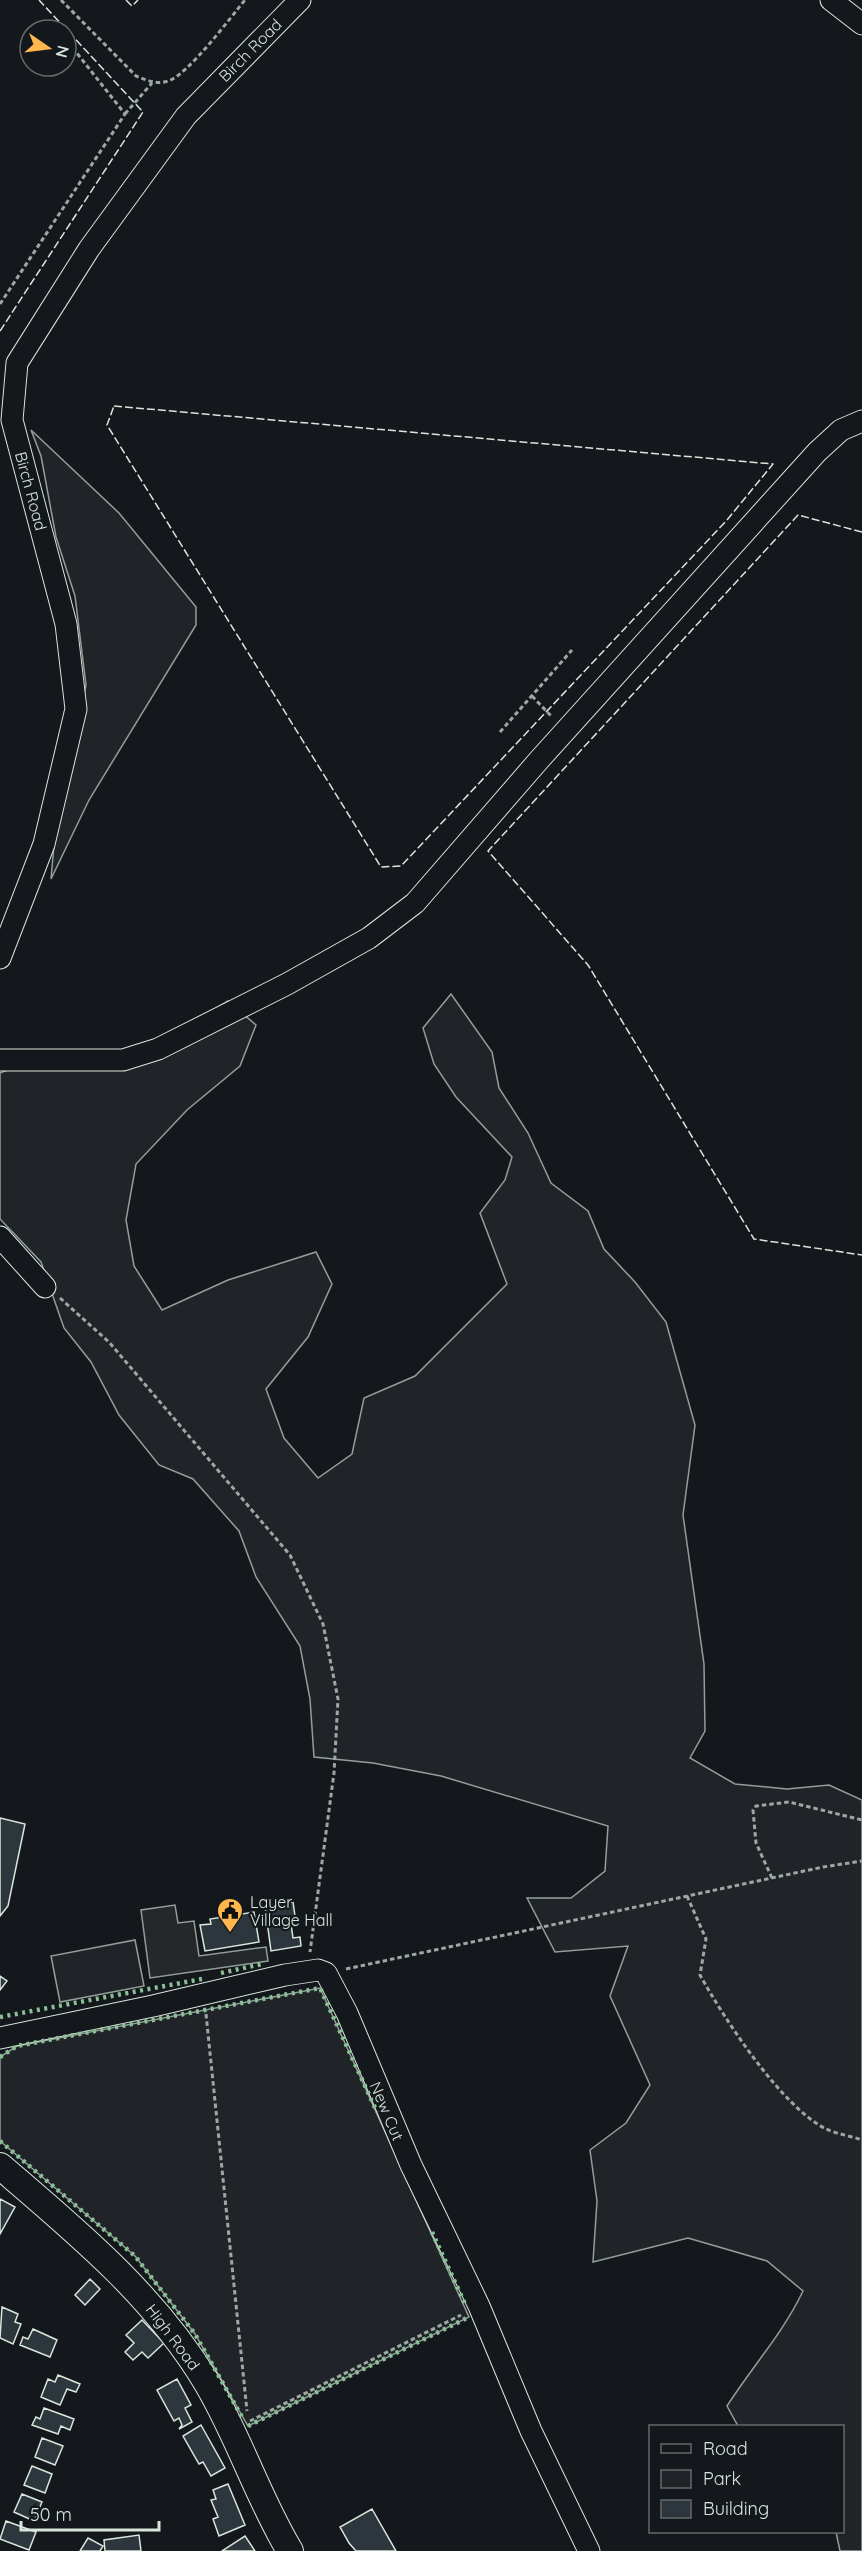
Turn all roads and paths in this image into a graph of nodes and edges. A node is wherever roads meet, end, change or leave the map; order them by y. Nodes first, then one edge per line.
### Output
1 (62, 0) edge
2 (245, 0) edge
3 (300, 0) edge
4 (831, 0) edge
5 (862, 24) edge
6 (78, 55) edge
7 (152, 83) junction
8 (125, 114) junction
9 (0, 304) edge
10 (862, 421) edge
11 (572, 651) dead end
12 (532, 696) junction
13 (500, 732) dead end
14 (565, 732) junction
15 (0, 958) edge
16 (0, 1060) edge
17 (0, 1237) edge
18 (45, 1287) joint
19 (862, 1820) edge
20 (862, 1861) edge
21 (772, 1878) junction
22 (687, 1896) junction
23 (317, 1972) junction
24 (204, 1992) junction
25 (0, 2038) edge
26 (862, 2140) edge
27 (0, 2166) edge
28 (479, 2306) junction
29 (290, 2551) edge
30 (589, 2551) edge

1 - 7 path
2 - 7 path
3 - 15 street, Birch Road
4 - 5 street
6 - 8 path
7 - 8 path
8 - 9 path
10 - 14 street
11 - 12 path
12 - 13 path
12 - 14 path
14 - 16 street
17 - 18 street
18 - 23 path
19 - 21 path
20 - 21 path
21 - 22 path
22 - 23 path
22 - 26 path
23 - 24 street
23 - 28 street, New Cut
24 - 25 street
24 - 28 path
27 - 29 main road, High Road
28 - 30 street, New Cut

